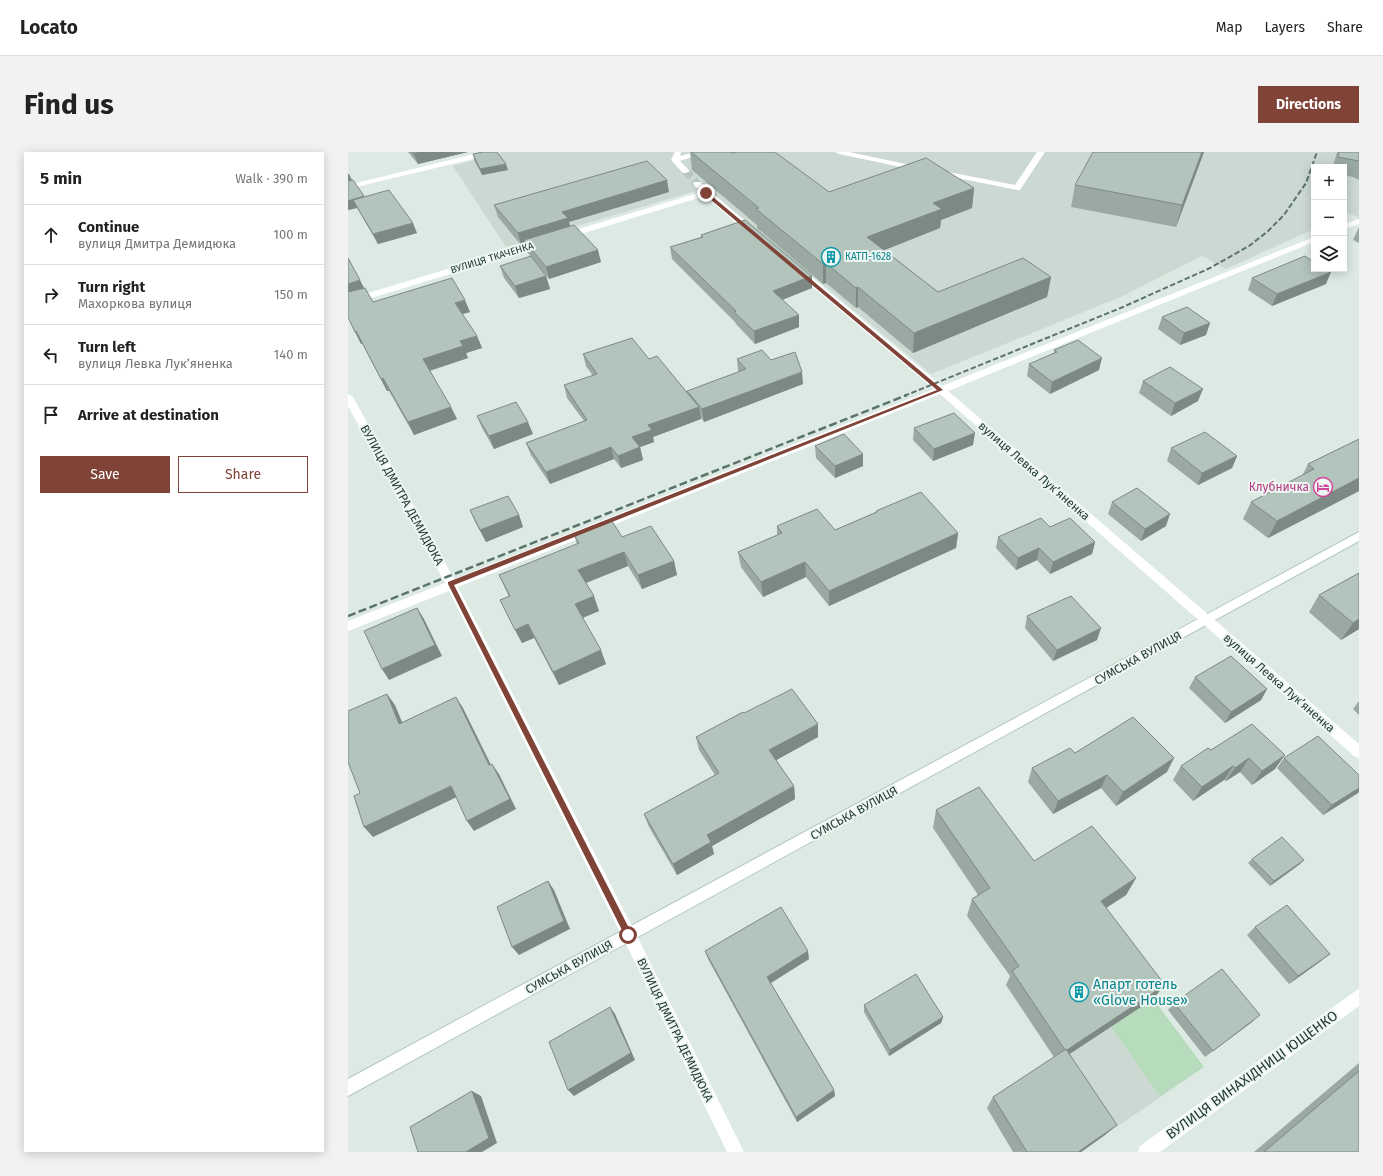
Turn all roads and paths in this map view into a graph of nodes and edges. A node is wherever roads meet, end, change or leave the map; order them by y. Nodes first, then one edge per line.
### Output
1 (491, 152) edge
2 (678, 152) edge
3 (704, 152) edge
4 (839, 152) edge
5 (1041, 152) edge
6 (675, 160) junction
7 (686, 171) tunnel mouth
8 (697, 184) tunnel mouth
9 (348, 188) edge
10 (706, 193) junction
11 (1359, 221) edge
12 (1347, 226) edge
13 (760, 238) edge
14 (1311, 240) edge
15 (796, 269) edge
16 (348, 302) edge
17 (941, 390) junction
18 (348, 397) edge
19 (1359, 536) edge
20 (451, 584) junction
21 (1208, 620) junction
22 (348, 626) edge
23 (1359, 752) edge
24 (628, 935) junction
25 (1359, 997) edge
26 (348, 1088) edge
27 (736, 1152) edge
28 (1146, 1152) edge

1 - 9 street
2 - 6 street
3 - 6 street
4 - 5 street
6 - 7 street
8 - 10 street
10 - 13 street
10 - 16 street, ВУЛИЦЯ ТКАЧЕНКА
11 - 12 street
14 - 17 street
15 - 17 street, вулиця Левка Лукʼяненка
17 - 20 street
17 - 21 street, вулиця Левка Лукʼяненка
18 - 20 street, ВУЛИЦЯ ДМИТРА ДЕМИДЮКА
19 - 21 street, СУМСЬКА ВУЛИЦЯ
20 - 22 street
20 - 24 street, ВУЛИЦЯ ДМИТРА ДЕМИДЮКА
21 - 23 street, вулиця Левка Лукʼяненка
21 - 24 street, СУМСЬКА ВУЛИЦЯ
24 - 26 street, СУМСЬКА ВУЛИЦЯ
24 - 27 street, ВУЛИЦЯ ДМИТРА ДЕМИДЮКА
25 - 28 street, ВУЛИЦЯ ВИНАХІДНИЦІ ЮЩЕНКО

